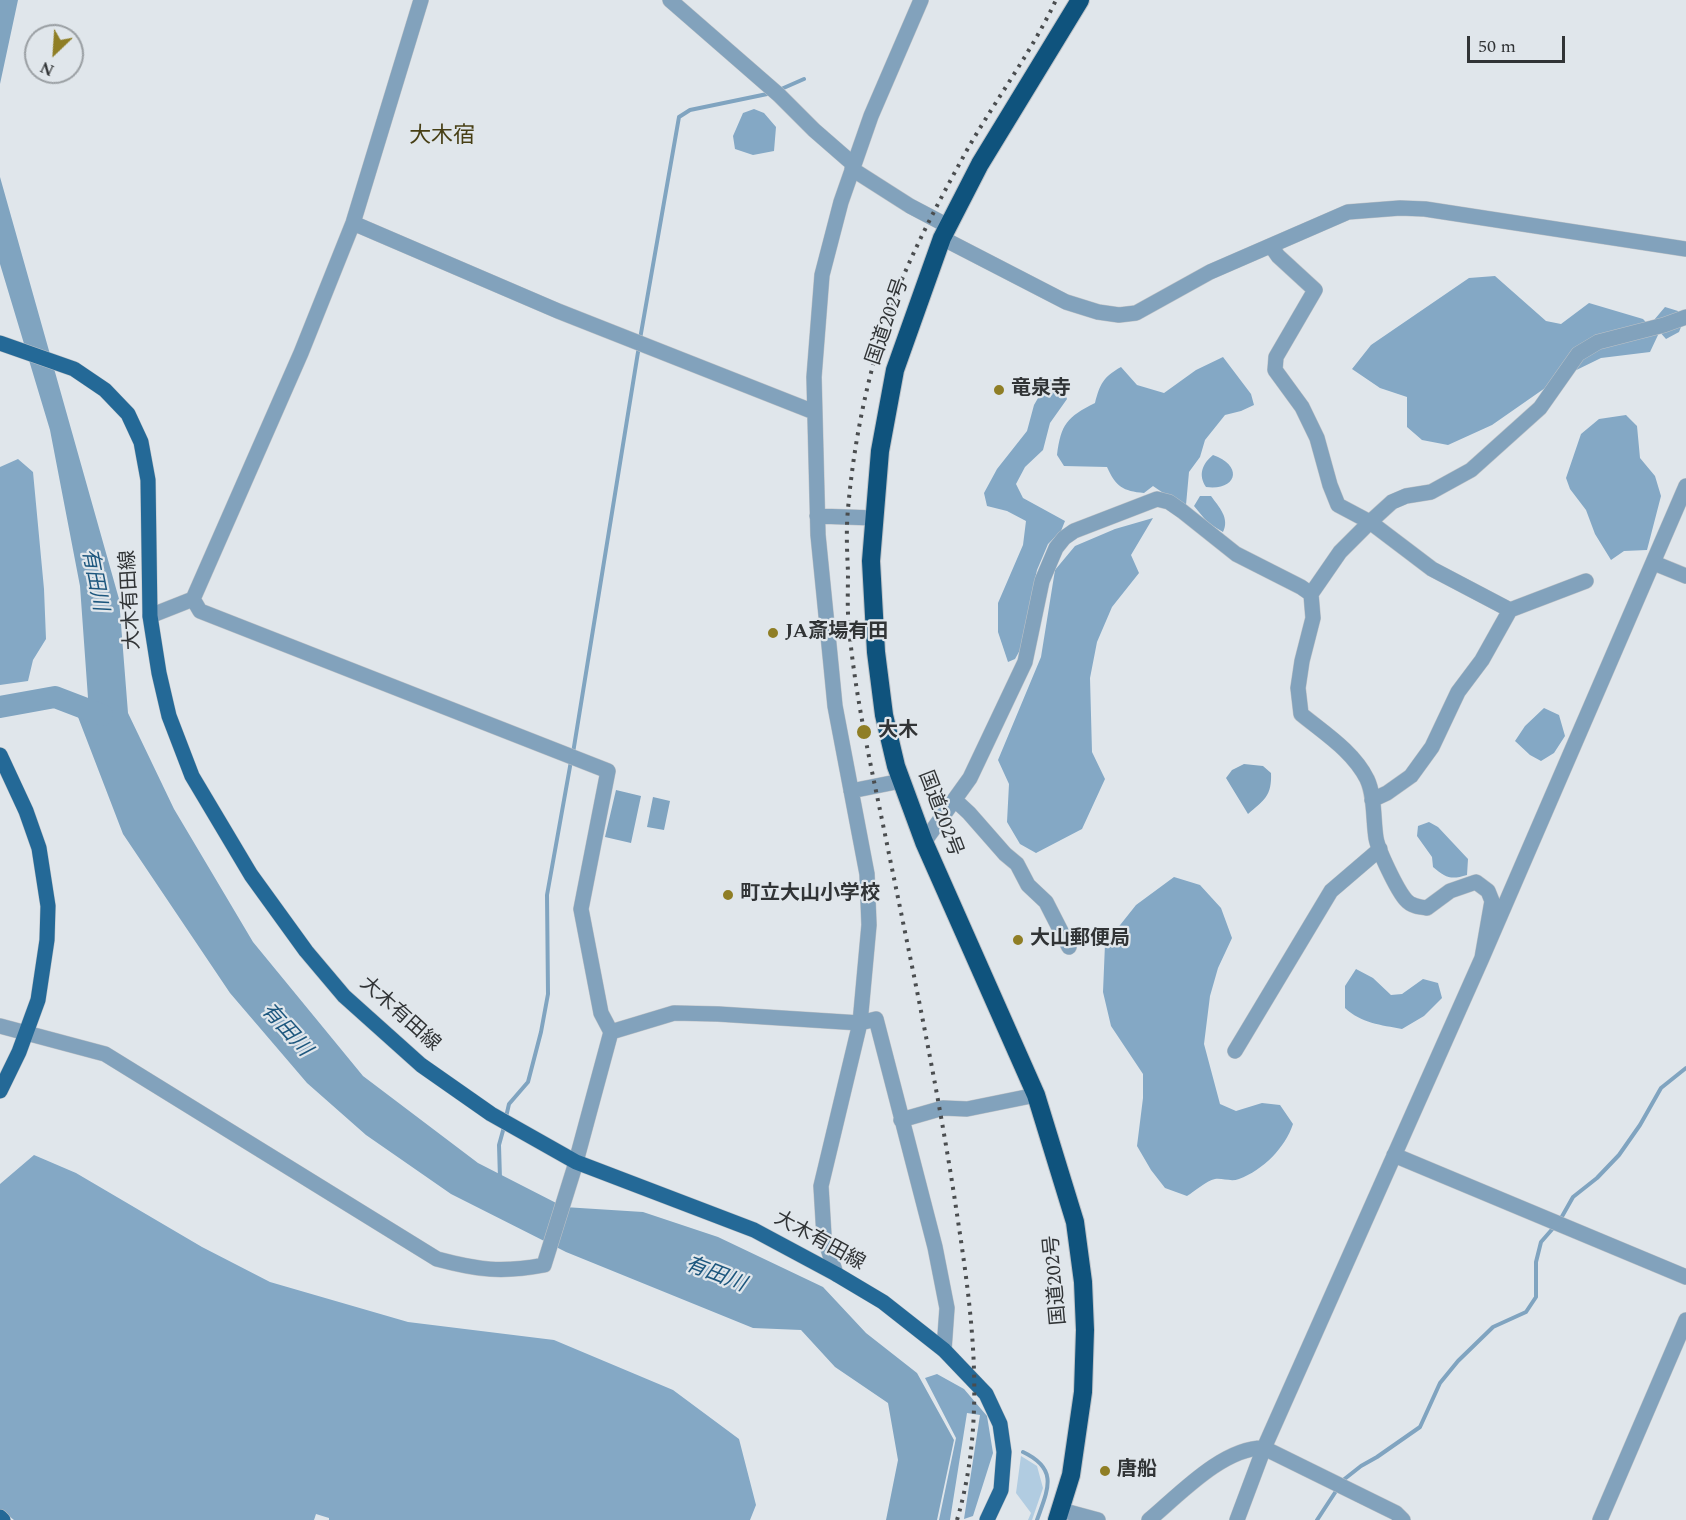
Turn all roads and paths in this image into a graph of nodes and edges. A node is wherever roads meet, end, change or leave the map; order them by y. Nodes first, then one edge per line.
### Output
1 (421, 0) edge
2 (670, 0) edge
3 (691, 0) edge
4 (921, 0) edge
5 (1080, 0) edge
6 (688, 18) junction
7 (852, 167) junction
8 (353, 223) junction
9 (945, 232) junction
10 (1271, 246) junction
11 (1686, 249) edge
12 (1686, 316) edge
13 (0, 342) edge
14 (814, 412) junction
15 (1686, 486) edge
16 (818, 516) junction
17 (874, 518) junction
18 (1370, 522) junction
19 (1654, 563) junction
20 (1686, 576) edge
21 (1586, 581) dead end
22 (1311, 594) junction
23 (193, 599) junction
24 (1510, 610) junction
25 (150, 616) junction
26 (0, 755) edge
27 (901, 781) junction
28 (851, 791) junction
29 (955, 800) junction
30 (1372, 800) junction
31 (924, 842) junction
32 (1380, 849) junction
33 (1070, 947) dead end
34 (1482, 958) junction
35 (860, 1023) junction
36 (0, 1026) edge
37 (610, 1032) junction
38 (27, 1033) junction
39 (1236, 1051) dead end
40 (0, 1091) edge
41 (1035, 1095) junction
42 (901, 1120) junction
43 (1394, 1155) junction
44 (576, 1162) junction
45 (836, 1274) junction
46 (1686, 1277) edge
47 (1686, 1320) edge
48 (944, 1350) junction
49 (1264, 1448) junction
50 (1059, 1515) edge
51 (987, 1520) edge
52 (1098, 1520) edge
53 (1149, 1520) edge
54 (1238, 1520) edge
55 (1403, 1520) edge
56 (1600, 1520) edge

1 - 8 street
2 - 6 street
3 - 6 street
4 - 7 street
5 - 9 highway, 国道202号
6 - 7 street
7 - 9 street
7 - 14 street
8 - 14 street
8 - 23 street
9 - 10 street
9 - 17 highway, 国道202号
10 - 11 street
10 - 18 street
12 - 18 street
13 - 25 main road, 大木有田線
14 - 16 street
15 - 19 street
16 - 17 street
16 - 28 street
17 - 27 highway, 国道202号
18 - 22 street
18 - 24 street
19 - 20 street
19 - 34 street
21 - 24 street
22 - 29 street
22 - 30 street
23 - 25 street
23 - 37 street
24 - 30 street
25 - 44 main road, 大木有田線
26 - 38 main road
27 - 28 street
27 - 31 highway, 国道202号
28 - 35 street
29 - 31 street
29 - 33 street
30 - 32 street
31 - 41 highway, 国道202号
32 - 34 street
32 - 39 street
34 - 43 street
35 - 37 street
35 - 42 street
35 - 45 street
36 - 38 street
37 - 44 street
38 - 40 main road
38 - 44 street
41 - 42 street
41 - 50 highway, 国道202号
42 - 48 street
43 - 46 street
43 - 49 street
44 - 45 main road, 大木有田線
45 - 48 main road, 大木有田線
47 - 56 street
48 - 51 main road, 大木有田線
49 - 53 street
49 - 54 street
49 - 55 street
50 - 52 street

